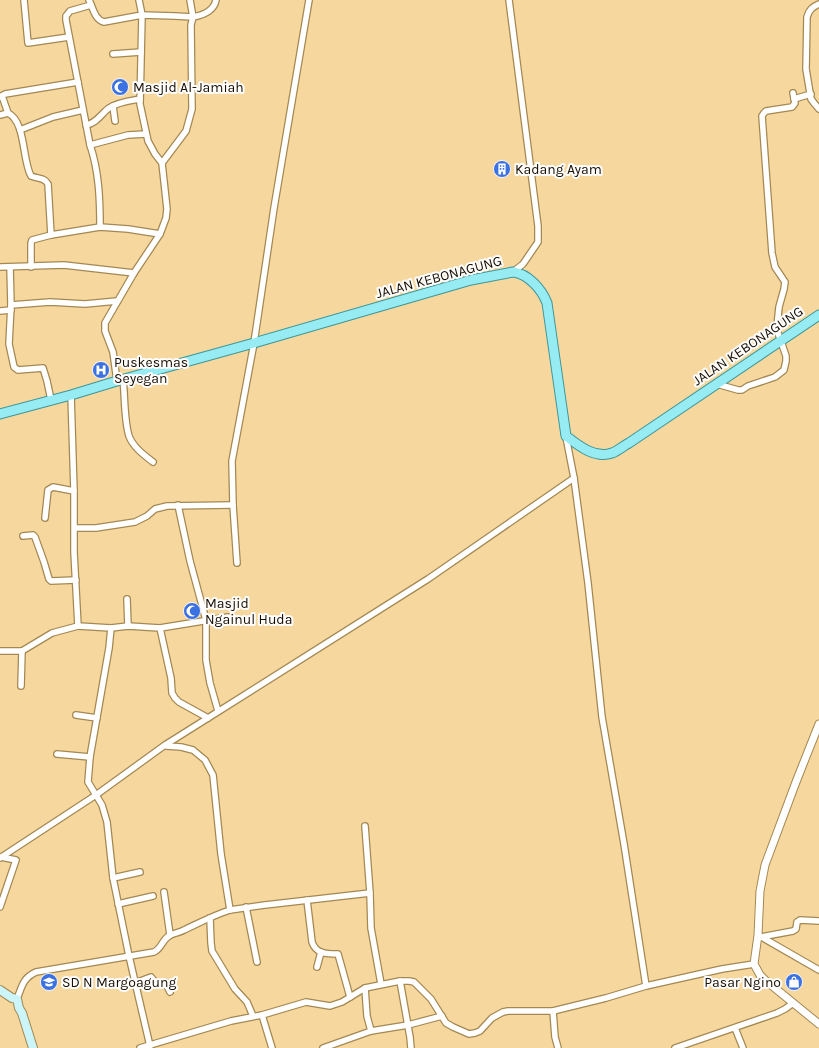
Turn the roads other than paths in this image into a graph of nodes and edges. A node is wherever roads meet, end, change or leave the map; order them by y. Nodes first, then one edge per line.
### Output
1 (24, 0) edge
2 (139, 0) edge
3 (190, 0) edge
4 (216, 0) edge
5 (309, 0) edge
6 (509, 0) edge
7 (90, 2) edge
8 (819, 4) edge
9 (142, 15) junction
10 (193, 17) junction
11 (69, 37) junction
12 (141, 52) junction
13 (113, 54) dead end
14 (78, 82) junction
15 (811, 94) junction
16 (1, 97) edge
17 (140, 99) junction
18 (113, 106) junction
19 (819, 109) edge
20 (83, 110) junction
21 (8, 113) junction
22 (0, 115) edge
23 (115, 121) dead end
24 (86, 125) junction
25 (20, 130) junction
26 (146, 134) junction
27 (90, 145) junction
28 (162, 163) junction
29 (100, 227) junction
30 (160, 234) junction
31 (51, 235) junction
32 (0, 267) edge
33 (10, 267) junction
34 (31, 267) junction
35 (513, 272) junction
36 (134, 273) junction
37 (117, 301) junction
38 (11, 307) junction
39 (0, 311) edge
40 (819, 315) edge
41 (781, 341) junction
42 (254, 343) junction
43 (120, 380) junction
44 (717, 384) junction
45 (71, 395) junction
46 (51, 400) junction
47 (0, 414) edge
48 (566, 436) junction
49 (153, 462) dead end
50 (574, 478) junction
51 (74, 491) junction
52 (178, 505) junction
53 (233, 505) junction
54 (45, 518) dead end
55 (75, 528) junction
56 (22, 536) dead end
57 (237, 563) dead end
58 (76, 580) junction
59 (127, 599) dead end
60 (206, 620) junction
61 (230, 622) dead end
62 (78, 626) junction
63 (128, 626) junction
64 (111, 628) junction
65 (160, 628) junction
66 (0, 651) edge
67 (22, 651) junction
68 (21, 686) dead end
69 (218, 711) junction
70 (76, 715) dead end
71 (97, 718) junction
72 (208, 718) junction
73 (819, 724) edge
74 (165, 746) junction
75 (57, 754) dead end
76 (90, 756) junction
77 (96, 795) junction
78 (365, 826) dead end
79 (1, 857) edge
80 (140, 872) dead end
81 (113, 878) junction
82 (164, 892) dead end
83 (370, 893) junction
84 (153, 896) dead end
85 (307, 900) junction
86 (118, 904) junction
87 (0, 907) edge
88 (246, 907) junction
89 (230, 910) junction
90 (210, 918) junction
91 (819, 921) edge
92 (170, 935) junction
93 (760, 936) junction
94 (321, 952) junction
95 (129, 956) junction
96 (257, 962) dead end
97 (754, 964) junction
98 (317, 967) dead end
99 (819, 970) edge
100 (400, 981) junction
101 (135, 983) junction
102 (381, 984) junction
103 (646, 986) junction
104 (365, 988) junction
105 (0, 990) edge
106 (170, 992) dead end
107 (350, 997) junction
108 (17, 1000) junction
109 (794, 1003) junction
110 (553, 1011) junction
111 (262, 1015) junction
112 (253, 1016) junction
113 (442, 1016) junction
114 (819, 1023) edge
115 (408, 1025) junction
116 (735, 1028) junction
117 (371, 1031) junction
118 (150, 1046) junction
119 (327, 1047) edge
120 (33, 1048) edge
121 (140, 1048) edge
122 (272, 1048) edge
123 (411, 1048) edge
124 (558, 1048) edge
125 (675, 1048) edge
126 (743, 1048) edge

1 - 11 street
2 - 9 street
3 - 10 street
4 - 10 street
5 - 42 street
6 - 35 street
7 - 9 street
7 - 11 street
8 - 15 street
9 - 10 street
9 - 12 street
10 - 28 street
11 - 14 street
12 - 13 street
12 - 17 street
14 - 16 street
14 - 20 street
15 - 19 street
15 - 41 street
16 - 21 street
17 - 18 street
17 - 26 street
18 - 23 street
18 - 24 street
20 - 24 street
20 - 25 street
21 - 22 street
21 - 25 street
24 - 27 street
25 - 31 street
26 - 27 street
26 - 28 street
27 - 29 street
28 - 30 street
29 - 30 street
29 - 31 street
30 - 36 street
31 - 34 street
32 - 33 street
33 - 34 street
33 - 38 street
34 - 36 street
35 - 42 main road, JALAN KEBONAGUNG
35 - 48 main road, JALAN KEBONAGUNG
36 - 37 street
37 - 38 street
37 - 43 street
38 - 39 street
38 - 46 street
40 - 41 main road, JALAN KEBONAGUNG
41 - 44 main road, JALAN KEBONAGUNG
41 - 44 street
42 - 43 main road, JALAN KEBONAGUNG
42 - 53 street
43 - 45 main road, JALAN KEBONAGUNG
43 - 49 street
44 - 48 main road, JALAN KEBONAGUNG
45 - 46 main road, JALAN KEBONAGUNG
45 - 51 street
46 - 47 main road, JALAN KEBONAGUNG
48 - 50 street
50 - 69 street
50 - 103 street
51 - 54 street
51 - 55 street
52 - 53 street
52 - 55 street
52 - 60 street
53 - 57 street
55 - 58 street
56 - 58 street
58 - 62 street
59 - 63 street
60 - 61 street
60 - 65 street
60 - 69 street
62 - 64 street
62 - 67 street
63 - 64 street
63 - 65 street
64 - 71 street
65 - 72 street
66 - 67 street
67 - 68 street
69 - 72 street
70 - 71 street
71 - 76 street
72 - 74 street
73 - 93 street
74 - 77 street
74 - 89 street
75 - 76 street
76 - 77 street
77 - 79 street
77 - 81 street
78 - 83 street
79 - 87 street
80 - 81 street
81 - 86 street
82 - 92 street
83 - 85 street
83 - 102 street
84 - 86 street
85 - 88 street
85 - 94 street
86 - 95 street
88 - 89 street
88 - 96 street
89 - 90 street
90 - 92 street
90 - 112 street
91 - 93 street
92 - 95 street
93 - 97 street
93 - 99 street
94 - 98 street
94 - 107 street
95 - 101 street
95 - 108 street
97 - 103 street
97 - 109 street
100 - 102 street
100 - 113 street
100 - 115 street
101 - 106 street
101 - 118 street
102 - 104 street
103 - 110 street
104 - 107 street
104 - 117 street
105 - 108 main road
107 - 111 street
108 - 120 main road
109 - 114 street
109 - 116 street
110 - 113 street
110 - 124 street
111 - 112 street
111 - 122 street
112 - 118 street
113 - 115 street
115 - 117 street
115 - 123 street
116 - 125 street
116 - 126 street
117 - 119 street
118 - 121 street

